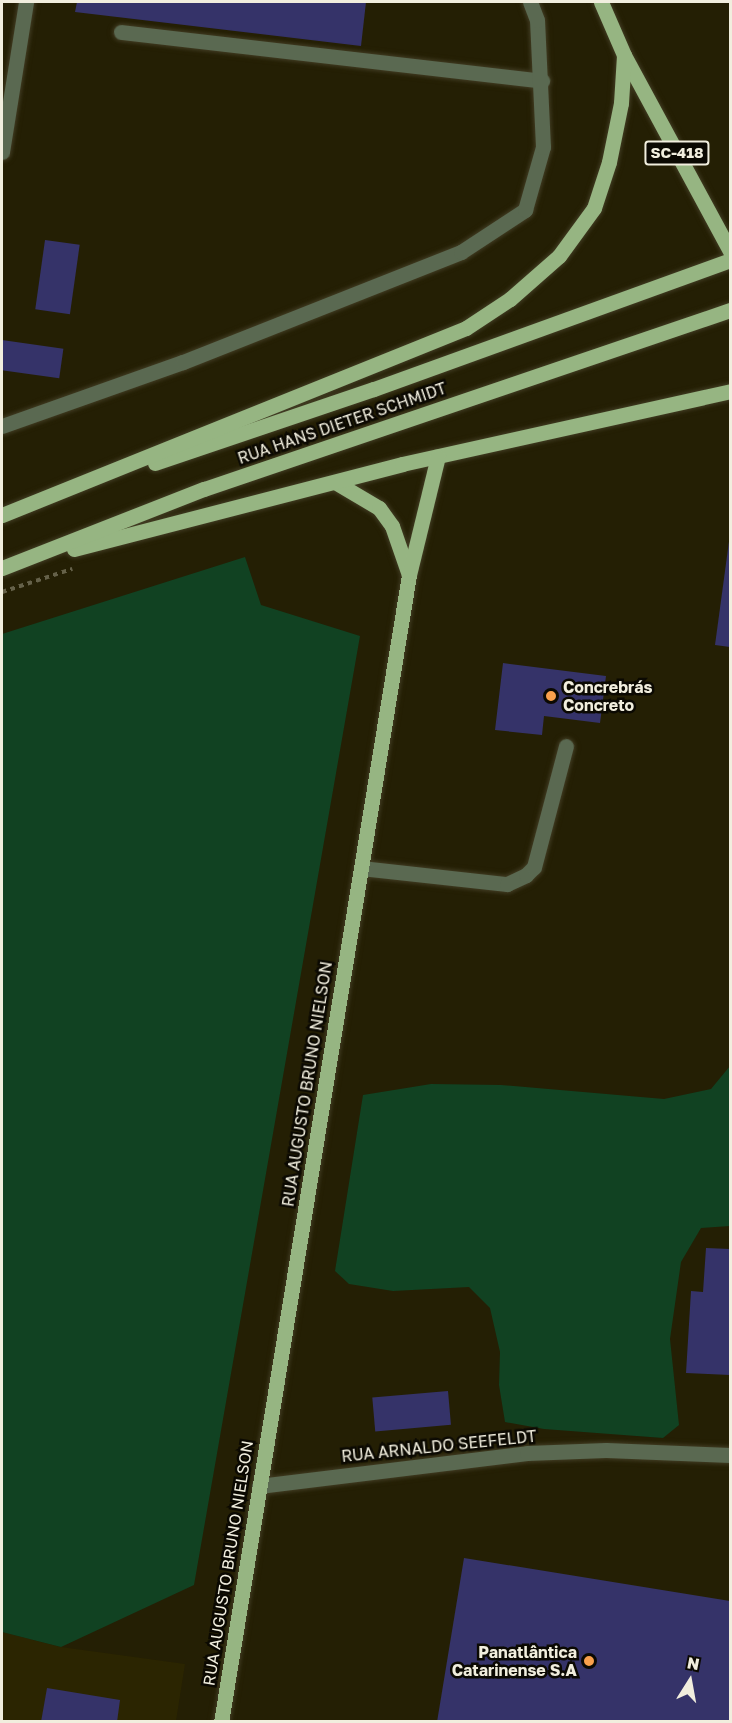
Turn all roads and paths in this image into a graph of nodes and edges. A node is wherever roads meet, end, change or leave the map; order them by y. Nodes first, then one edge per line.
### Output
1 (26, 2) edge
2 (530, 2) edge
3 (601, 2) edge
4 (121, 32) dead end
5 (624, 55) junction
6 (542, 81) junction
7 (2, 152) edge
8 (730, 251) edge
9 (730, 260) edge
10 (730, 310) edge
11 (730, 391) edge
12 (2, 426) edge
13 (438, 456) junction
14 (335, 482) junction
15 (2, 515) edge
16 (6, 567) edge
17 (409, 575) junction
18 (566, 746) dead end
19 (361, 868) junction
20 (730, 1455) edge
21 (259, 1486) junction
22 (221, 1722) edge

1 - 7 street
2 - 6 street
3 - 5 main road, SC-418
4 - 6 street
5 - 8 main road, SC-418
5 - 15 main road
6 - 12 street
9 - 15 main road, RUA HANS DIETER SCHMIDT
10 - 16 main road, RUA HANS DIETER SCHMIDT
11 - 13 main road
13 - 14 main road
13 - 17 main road
14 - 16 main road
14 - 17 main road, RUA AUGUSTO BRUNO NIELSON
17 - 19 main road, RUA AUGUSTO BRUNO NIELSON
18 - 19 street
19 - 21 main road, RUA AUGUSTO BRUNO NIELSON
20 - 21 street, RUA ARNALDO SEEFELDT
21 - 22 main road, RUA AUGUSTO BRUNO NIELSON

